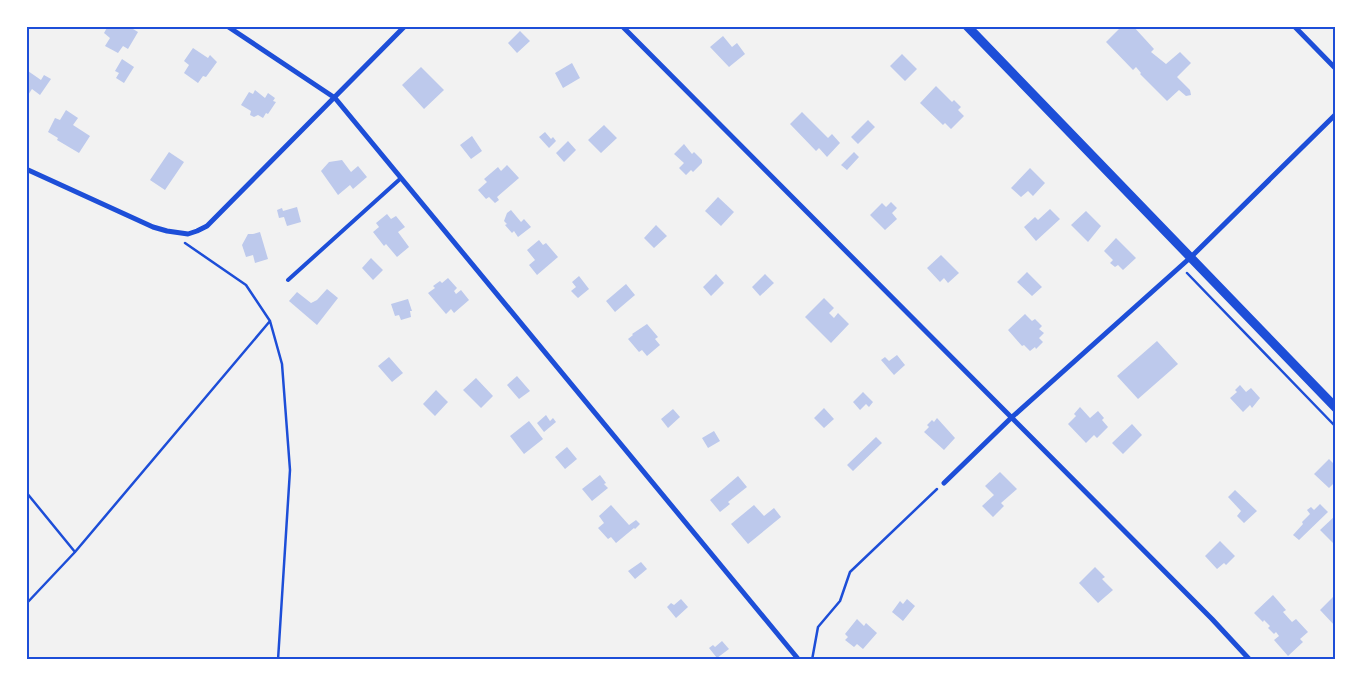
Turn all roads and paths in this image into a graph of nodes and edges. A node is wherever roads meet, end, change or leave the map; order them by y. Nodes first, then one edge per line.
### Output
1 (227, 26) edge
2 (405, 26) edge
3 (622, 26) edge
4 (967, 26) edge
5 (1294, 26) edge
6 (1336, 69) edge
7 (335, 98) junction
8 (1336, 114) edge
9 (26, 169) edge
10 (400, 179) junction
11 (167, 231) junction
12 (1190, 257) junction
13 (1180, 266) junction
14 (288, 280) dead end
15 (270, 321) junction
16 (1336, 408) edge
17 (1011, 418) junction
18 (1336, 427) edge
19 (944, 483) joint
20 (26, 492) edge
21 (75, 552) junction
22 (26, 604) edge
23 (278, 660) edge
24 (799, 660) edge
25 (812, 660) edge
26 (1250, 660) edge

1 - 7 street
2 - 7 street
3 - 17 street
4 - 12 street
5 - 6 street
7 - 10 street
7 - 11 street
8 - 12 street
9 - 11 street
10 - 14 lane
10 - 24 street
11 - 15 path
12 - 13 street
12 - 16 street
13 - 17 street
13 - 18 path
15 - 21 path
15 - 23 path
17 - 19 street
17 - 26 street
19 - 25 path
20 - 21 path
21 - 22 path

